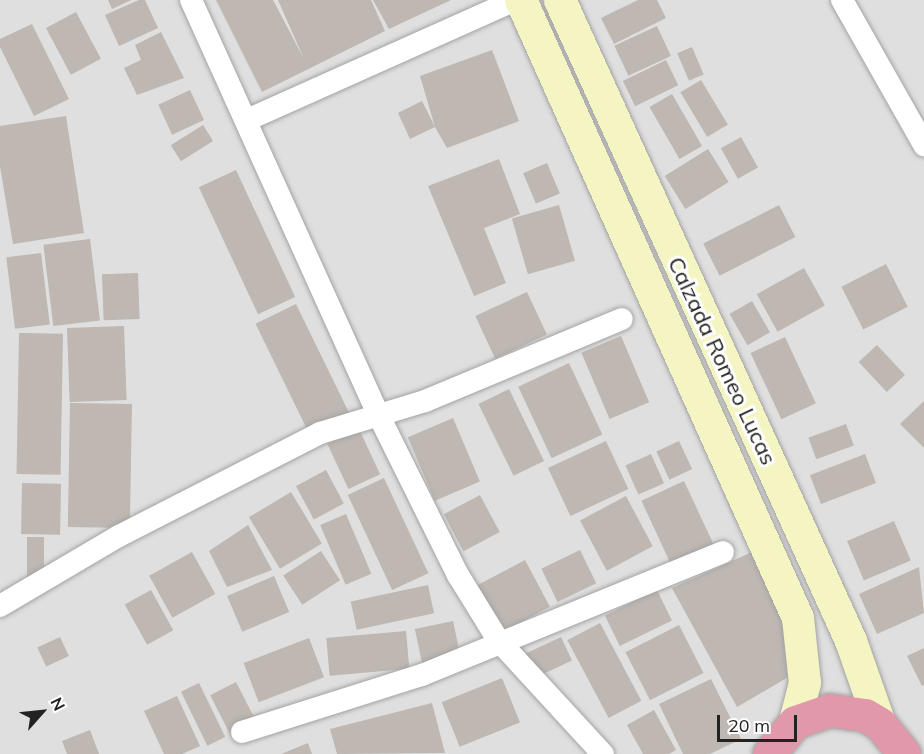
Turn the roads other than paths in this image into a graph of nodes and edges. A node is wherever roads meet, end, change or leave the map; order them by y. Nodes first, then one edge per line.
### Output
1 (191, 0) edge
2 (515, 0) edge
3 (521, 0) edge
4 (560, 0) edge
5 (842, 0) edge
6 (247, 120) junction
7 (924, 145) edge
8 (622, 319) dead end
9 (379, 416) junction
10 (723, 552) dead end
11 (0, 606) edge
12 (498, 640) junction
13 (795, 722) junction
14 (880, 724) junction
15 (242, 732) dead end
16 (767, 752) edge
17 (603, 754) edge
18 (904, 754) edge

1 - 6 street
2 - 6 street
3 - 13 street, Calzada Romeo Lucas
4 - 14 street, Calzada Romeo Lucas
5 - 7 street
6 - 9 street
8 - 9 street
9 - 11 street
9 - 12 street
10 - 12 street
12 - 15 street
12 - 17 street
13 - 14 highway
13 - 16 highway
14 - 18 highway

